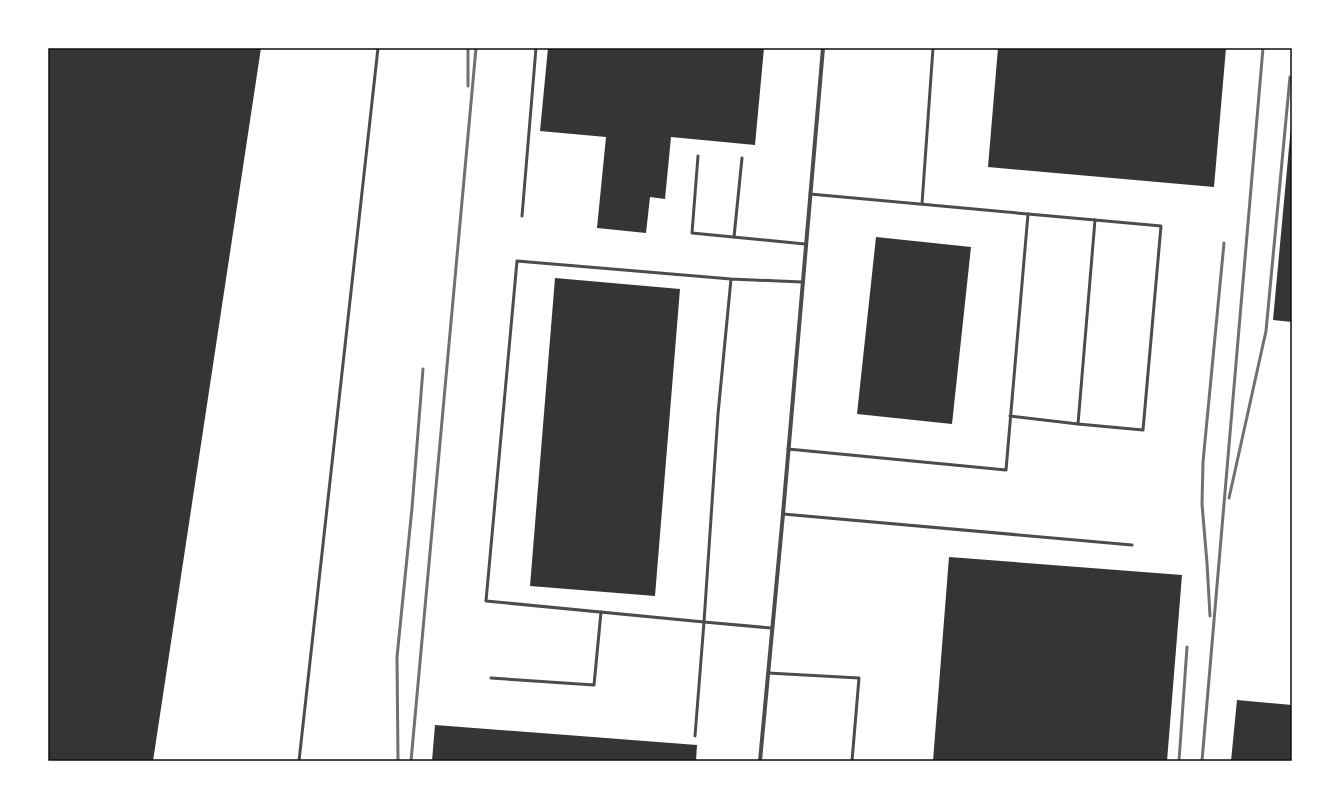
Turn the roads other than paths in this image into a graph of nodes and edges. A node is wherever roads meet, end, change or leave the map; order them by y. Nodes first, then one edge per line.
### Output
1 (378, 48) edge
2 (536, 48) edge
3 (823, 48) edge
4 (933, 48) edge
5 (698, 156) dead end
6 (742, 158) dead end
7 (810, 194) junction
8 (922, 204) junction
9 (1028, 214) junction
10 (522, 216) dead end
11 (1095, 220) junction
12 (734, 237) junction
13 (805, 244) junction
14 (731, 279) junction
15 (802, 282) junction
16 (1010, 416) junction
17 (1078, 424) junction
18 (788, 449) junction
19 (783, 514) junction
20 (1132, 546) dead end
21 (601, 612) junction
22 (704, 622) junction
23 (771, 628) junction
24 (768, 673) junction
25 (491, 678) dead end
26 (694, 736) dead end
27 (299, 761) edge
28 (760, 761) edge
29 (852, 761) edge

1 - 27 lane
2 - 10 lane
3 - 7 street
4 - 8 lane
5 - 12 lane
6 - 12 lane
7 - 8 lane
7 - 13 street
8 - 9 lane
9 - 11 lane
9 - 16 lane
11 - 17 lane
11 - 17 lane
12 - 13 lane
13 - 15 street
14 - 15 lane
14 - 21 lane
14 - 22 lane
15 - 18 street
16 - 17 lane
16 - 18 lane
18 - 19 street
19 - 20 lane
19 - 23 street
21 - 22 lane
21 - 25 lane
22 - 23 lane
22 - 26 lane
23 - 24 street
24 - 28 street
24 - 29 lane

